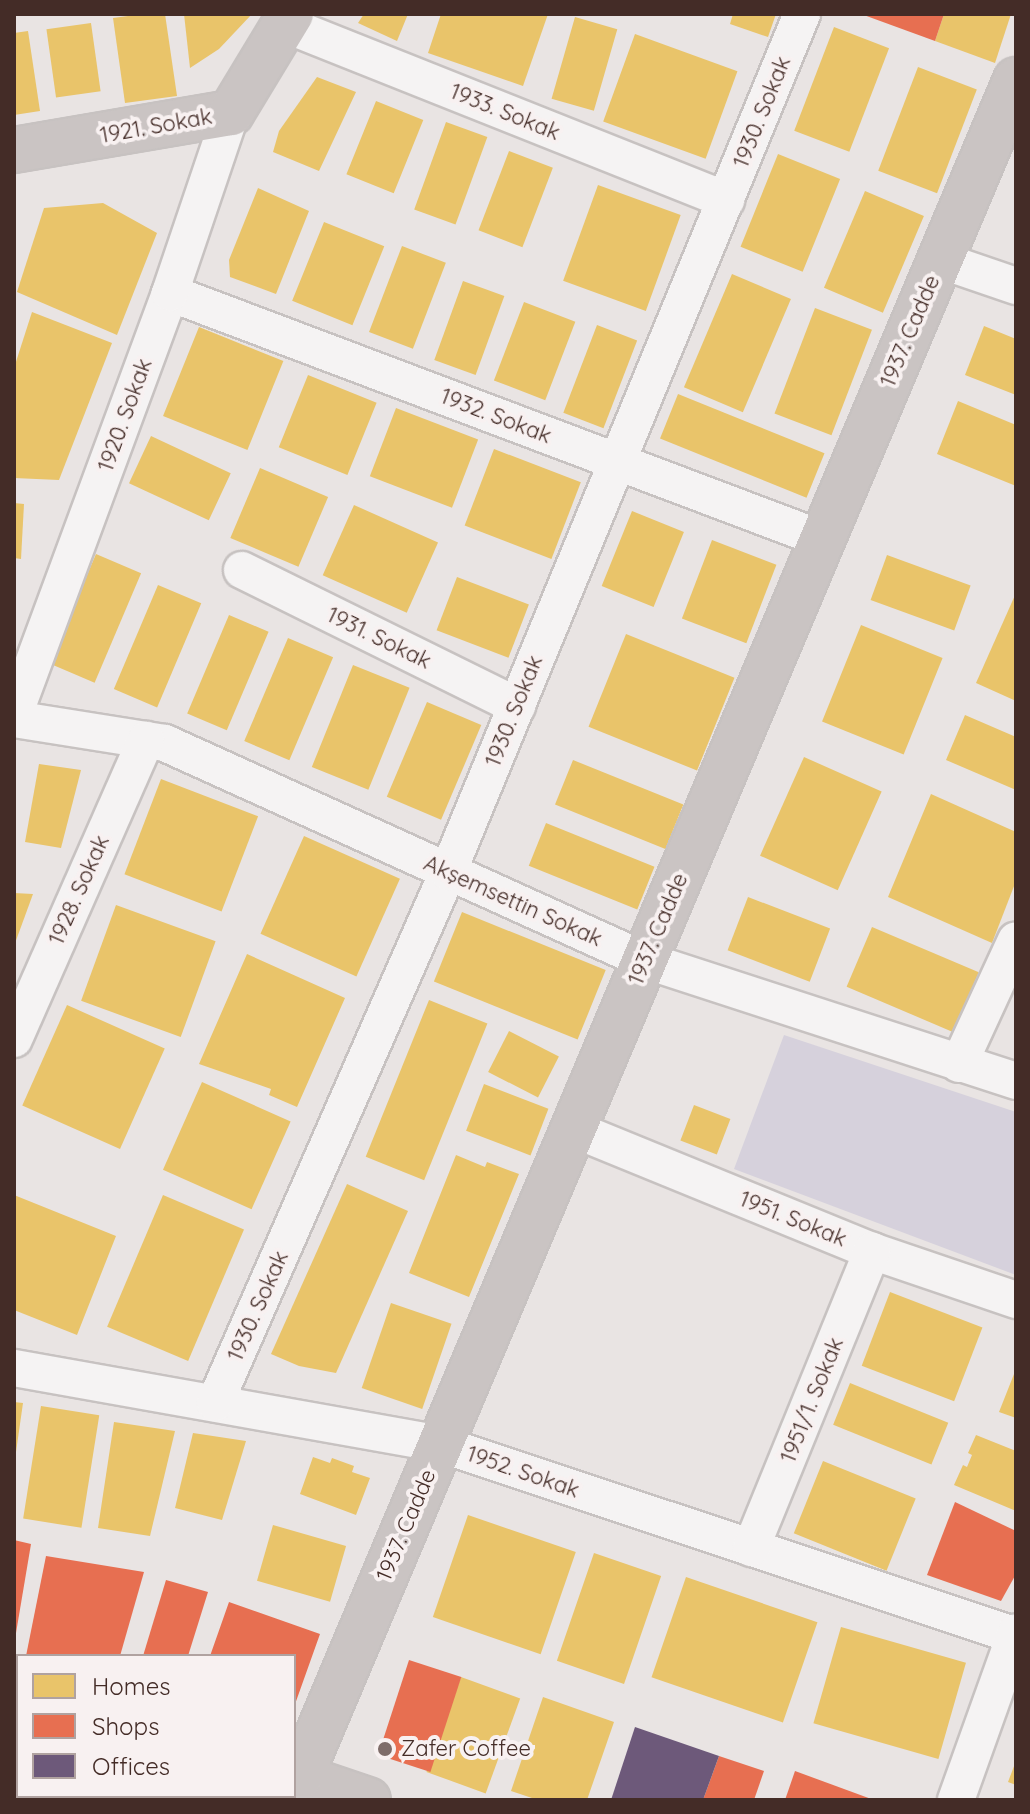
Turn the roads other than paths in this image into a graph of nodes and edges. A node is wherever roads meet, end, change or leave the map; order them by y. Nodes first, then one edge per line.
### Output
1 (802, 14) edge
2 (288, 19) edge
3 (1016, 80) edge
4 (231, 113) junction
5 (14, 150) edge
6 (726, 200) junction
7 (940, 260) junction
8 (1016, 286) edge
9 (170, 293) junction
10 (617, 462) junction
11 (822, 539) junction
12 (242, 570) dead end
13 (517, 706) junction
14 (14, 717) edge
15 (146, 740) junction
16 (448, 872) junction
17 (1016, 940) edge
18 (644, 960) junction
19 (18, 1021) edge
20 (959, 1064) junction
21 (1016, 1081) edge
22 (573, 1129) junction
23 (872, 1251) junction
24 (1016, 1300) edge
25 (14, 1368) edge
26 (215, 1403) junction
27 (440, 1444) junction
28 (751, 1548) junction
29 (1015, 1635) edge
30 (297, 1776) edge
31 (368, 1800) edge
32 (956, 1800) edge

1 - 6 street, 1930. Sokak
2 - 4 street, 1921. Sokak
2 - 6 street, 1933. Sokak
3 - 7 street, 1937. Cadde
4 - 5 street, 1921. Sokak
4 - 9 street, 1920. Sokak
6 - 10 street, 1930. Sokak
7 - 8 street
7 - 11 street, 1937. Cadde
9 - 10 street, 1932. Sokak
9 - 14 street, 1920. Sokak
10 - 11 street, 1932. Sokak
10 - 13 street, 1930. Sokak
11 - 18 street, 1937. Cadde
12 - 13 street, 1931. Sokak
13 - 16 street, 1930. Sokak
14 - 15 street, Akşemsettin Sokak
15 - 16 street, Akşemsettin Sokak
15 - 19 street, 1928. Sokak
16 - 18 street, Akşemsettin Sokak
16 - 26 street, 1930. Sokak
17 - 20 street
18 - 20 street, Akşemsettin Sokak
18 - 22 street, 1937. Cadde
20 - 21 street, Akşemsettin Sokak
22 - 23 street, 1951. Sokak
22 - 27 street, 1937. Cadde
23 - 24 street, 1951. Sokak
23 - 28 street, 1951/1. Sokak
25 - 26 street, 1952. Sokak
26 - 27 street, 1952. Sokak
27 - 28 street, 1952. Sokak
27 - 30 street, 1937. Cadde
28 - 29 street, 1952. Sokak
29 - 32 street
30 - 31 street

